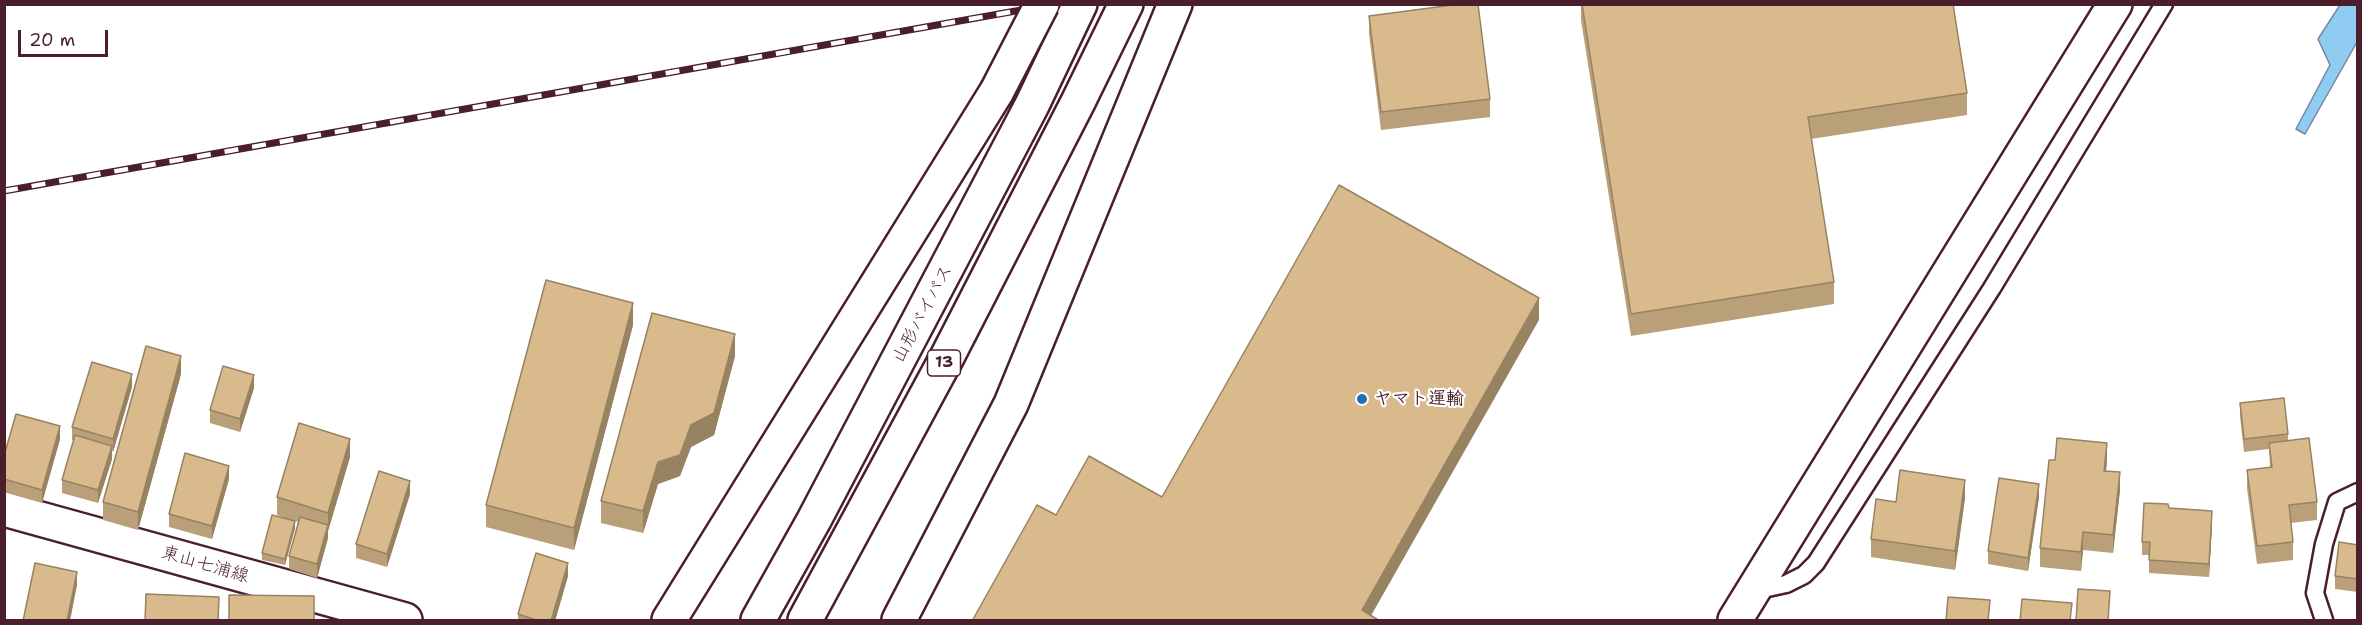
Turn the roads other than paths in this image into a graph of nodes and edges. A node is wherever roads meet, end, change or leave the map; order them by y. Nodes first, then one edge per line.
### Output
1 (1042, 4) edge
2 (1080, 4) edge
3 (1126, 4) edge
4 (1175, 4) edge
5 (2115, 4) edge
6 (2164, 4) edge
7 (2358, 492) edge
8 (4, 509) edge
9 (1753, 591) junction
10 (405, 621) edge
11 (669, 621) edge
12 (758, 621) edge
13 (805, 621) edge
14 (899, 621) edge
15 (1736, 621) edge
16 (2324, 621) edge

1 - 11 main road, bridge
2 - 12 main road, 山形バイパス / 13
3 - 13 main road, 13
4 - 14 main road
5 - 9 main road
6 - 9 lane
7 - 16 lane
8 - 10 main road, 東山七浦線
9 - 15 main road

